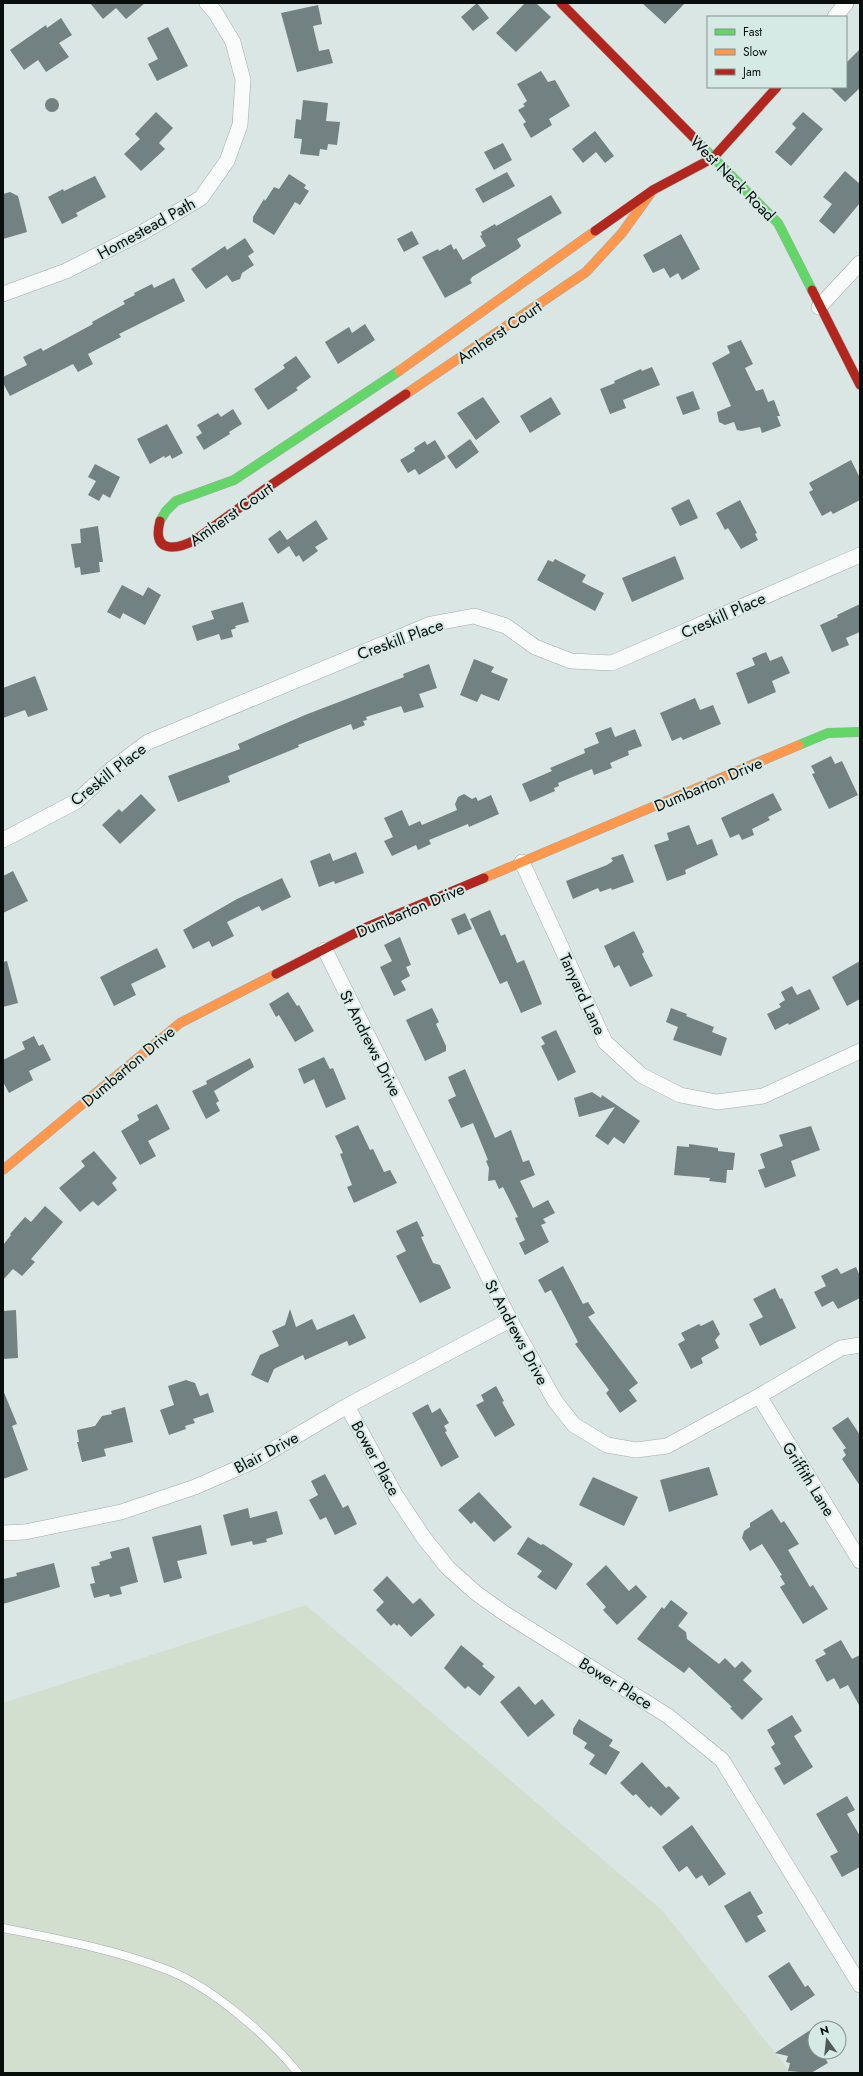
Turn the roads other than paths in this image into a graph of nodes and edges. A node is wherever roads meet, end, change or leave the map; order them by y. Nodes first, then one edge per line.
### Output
1 (207, 3) edge
2 (561, 3) edge
3 (846, 3) edge
4 (836, 16) edge
5 (776, 88) edge
6 (713, 158) junction
7 (653, 190) junction
8 (860, 263) edge
9 (3, 294) edge
10 (819, 307) junction
11 (860, 385) edge
12 (860, 555) edge
13 (860, 732) edge
14 (3, 840) edge
15 (522, 862) junction
16 (324, 950) junction
17 (860, 1051) edge
18 (3, 1170) edge
19 (510, 1320) junction
20 (860, 1345) edge
21 (759, 1396) junction
22 (347, 1406) junction
23 (3, 1533) edge
24 (860, 1561) edge
25 (3, 1928) edge
26 (860, 1985) edge
27 (298, 2073) edge

1 - 9 street, Homestead Path
2 - 6 street, West Neck Road
3 - 4 street
5 - 6 street, Amherst Court
6 - 7 street, Amherst Court
6 - 10 street, West Neck Road
7 - 7 street, Amherst Court
8 - 10 street
10 - 11 street, West Neck Road
12 - 14 street, Creskill Place
13 - 15 street, Dumbarton Drive
15 - 16 street, Dumbarton Drive
15 - 17 street, Tanyard Lane
16 - 18 street, Dumbarton Drive
16 - 19 street, St Andrews Drive
19 - 21 street, St Andrews Drive
19 - 22 street, Blair Drive
20 - 21 street, St Andrews Drive
21 - 24 street, Griffith Lane
22 - 23 street, Blair Drive
22 - 26 street, Bower Place
25 - 27 lane

